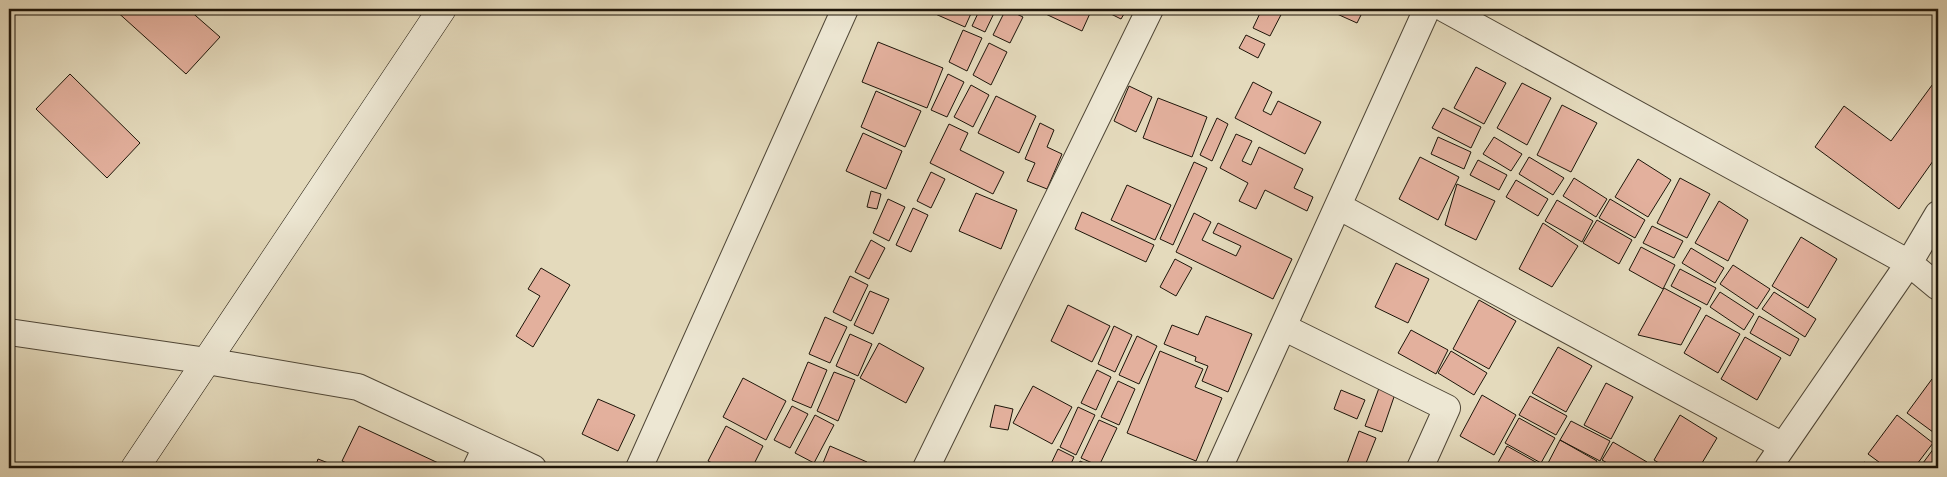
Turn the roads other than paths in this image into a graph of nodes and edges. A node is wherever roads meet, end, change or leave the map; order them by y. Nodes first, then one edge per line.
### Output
1 (442, 9) edge
2 (845, 9) edge
3 (1150, 9) edge
4 (1427, 9) edge
5 (1445, 9) edge
6 (1338, 206) junction
7 (1938, 214) edge
8 (1909, 263) junction
9 (1938, 287) edge
10 (1283, 327) junction
11 (9, 332) edge
12 (206, 361) junction
13 (1783, 446) junction
14 (481, 457) edge
15 (135, 468) edge
16 (533, 468) edge
17 (639, 468) edge
18 (926, 468) edge
19 (1219, 468) edge
20 (1420, 468) edge
21 (1768, 468) edge

1 - 12 main road
2 - 17 street
3 - 18 street
4 - 6 street
5 - 8 street
6 - 10 street
6 - 13 street
7 - 8 street
8 - 9 street
8 - 13 street
10 - 19 street
10 - 20 street
11 - 12 street
12 - 14 street
12 - 15 main road
13 - 21 street
14 - 16 street

